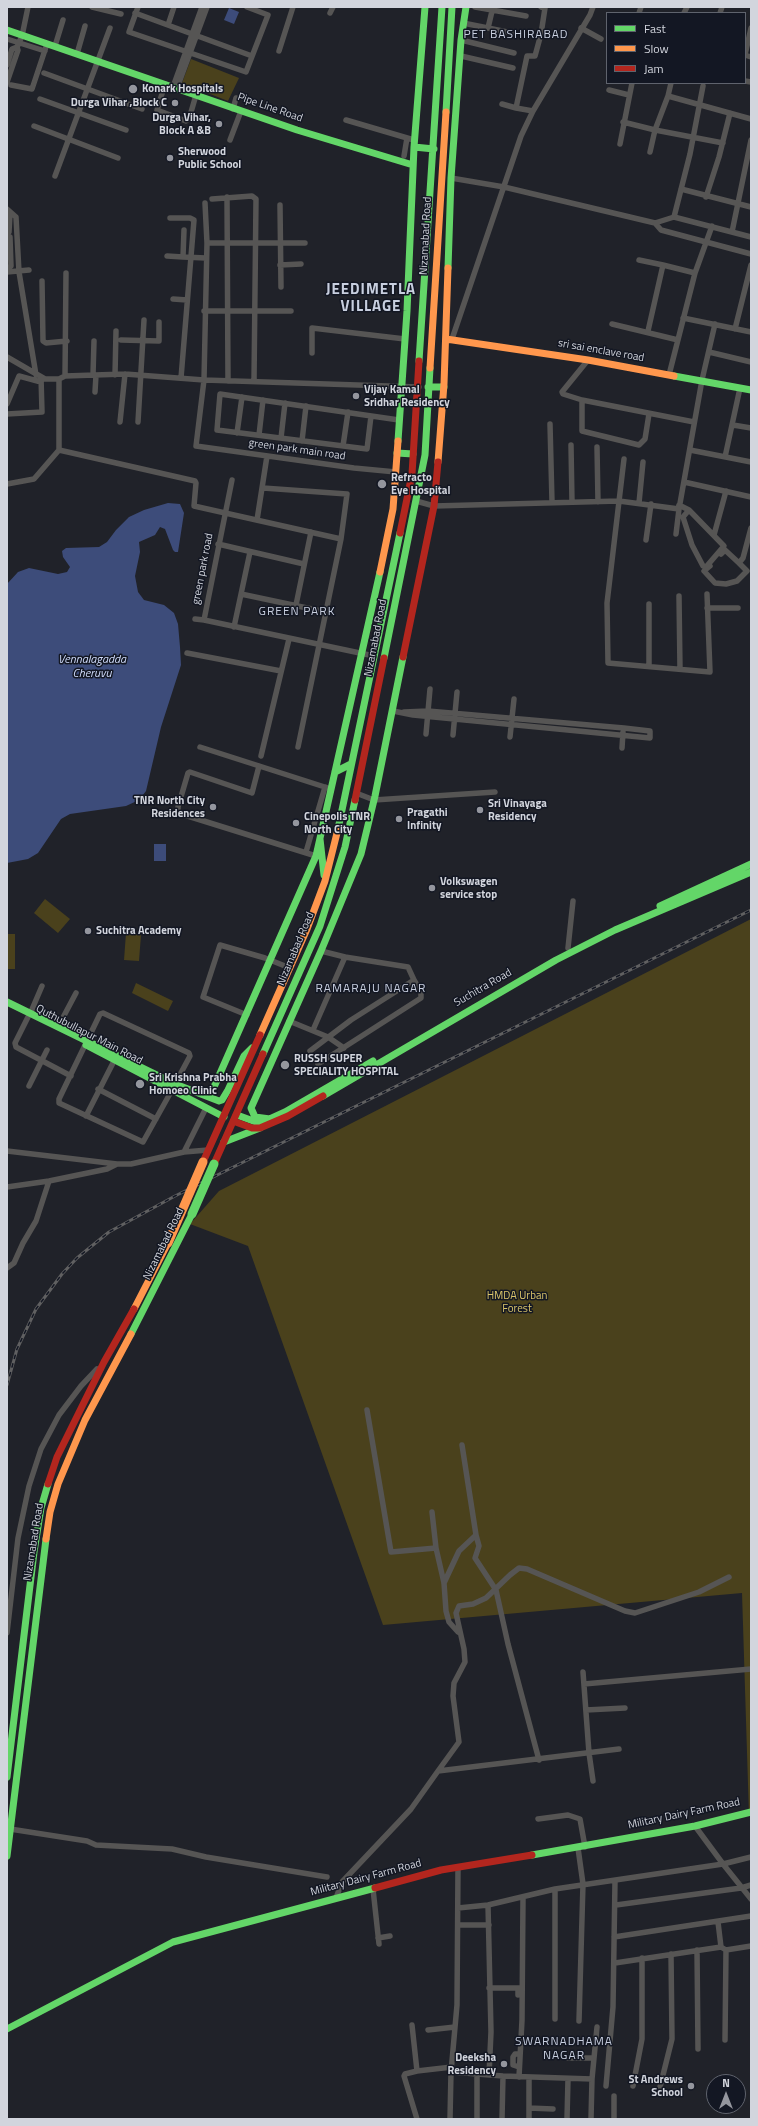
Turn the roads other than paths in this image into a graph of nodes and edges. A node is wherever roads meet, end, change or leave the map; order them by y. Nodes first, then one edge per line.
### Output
1 (28, 7) edge
2 (92, 7) edge
3 (138, 7) edge
4 (174, 7) edge
5 (202, 7) edge
6 (207, 7) edge
7 (247, 7) edge
8 (293, 7) edge
9 (332, 7) edge
10 (425, 7) edge
11 (442, 7) edge
12 (452, 7) edge
13 (466, 7) edge
14 (475, 7) edge
15 (542, 7) edge
16 (593, 7) edge
17 (493, 9) edge
18 (330, 13) dead end
19 (121, 14) dead end
20 (136, 14) junction
21 (526, 16) dead end
22 (62, 20) dead end
23 (463, 23) junction
24 (168, 25) junction
25 (85, 26) dead end
26 (110, 28) dead end
27 (488, 28) junction
28 (581, 28) junction
29 (751, 28) edge
30 (7, 30) edge
31 (512, 33) dead end
32 (195, 34) junction
33 (7, 39) edge
34 (601, 39) dead end
35 (461, 40) junction
36 (19, 42) junction
37 (49, 47) junction
38 (746, 50) edge
39 (279, 51) dead end
40 (188, 53) junction
41 (514, 53) dead end
42 (77, 54) junction
43 (252, 56) junction
44 (461, 56) junction
45 (98, 61) junction
46 (7, 65) edge
47 (513, 68) dead end
48 (44, 73) dead end
49 (437, 74) junction
50 (447, 75) junction
51 (9, 84) edge
52 (632, 84) edge
53 (671, 84) edge
54 (703, 84) edge
55 (171, 87) junction
56 (88, 89) junction
57 (609, 90) dead end
58 (196, 95) junction
59 (629, 96) junction
60 (668, 96) junction
61 (236, 98) dead end
62 (40, 99) dead end
63 (502, 104) dead end
64 (698, 104) junction
65 (516, 108) junction
66 (142, 109) dead end
67 (237, 110) junction
68 (533, 111) junction
69 (730, 113) junction
70 (79, 114) junction
71 (346, 120) dead end
72 (751, 120) edge
73 (623, 122) junction
74 (34, 126) dead end
75 (126, 130) dead end
76 (655, 130) junction
77 (693, 137) junction
78 (70, 139) junction
79 (230, 140) dead end
80 (751, 140) edge
81 (412, 142) junction
82 (722, 143) junction
83 (620, 144) dead end
84 (434, 149) junction
85 (650, 152) dead end
86 (404, 156) dead end
87 (118, 158) dead end
88 (749, 158) edge
89 (413, 165) junction
90 (55, 176) dead end
91 (451, 178) junction
92 (504, 187) junction
93 (681, 189) junction
94 (706, 197) junction
95 (227, 198) junction
96 (212, 199) dead end
97 (205, 203) dead end
98 (738, 204) junction
99 (280, 205) dead end
100 (751, 207) edge
101 (10, 213) edge
102 (674, 217) junction
103 (170, 218) dead end
104 (655, 223) junction
105 (712, 226) junction
106 (184, 230) dead end
107 (732, 232) junction
108 (8, 236) edge
109 (751, 236) edge
110 (17, 237) junction
111 (705, 242) junction
112 (207, 243) junction
113 (255, 243) junction
114 (305, 243) dead end
115 (227, 244) junction
116 (280, 244) junction
117 (751, 254) edge
118 (167, 256) dead end
119 (182, 257) junction
120 (192, 258) junction
121 (206, 258) junction
122 (639, 260) dead end
123 (301, 264) dead end
124 (280, 265) junction
125 (663, 265) junction
126 (751, 265) edge
127 (8, 270) edge
128 (29, 270) dead end
129 (19, 272) junction
130 (66, 273) dead end
131 (695, 273) junction
132 (42, 281) dead end
133 (281, 287) dead end
134 (173, 299) dead end
135 (187, 300) junction
136 (255, 310) junction
137 (204, 311) junction
138 (228, 311) junction
139 (291, 311) dead end
140 (683, 318) junction
141 (144, 320) dead end
142 (159, 322) dead end
143 (612, 324) dead end
144 (715, 324) junction
145 (735, 329) junction
146 (116, 331) dead end
147 (648, 331) junction
148 (751, 332) edge
149 (405, 339) junction
150 (449, 339) junction
151 (121, 340) dead end
152 (678, 340) junction
153 (94, 341) dead end
154 (144, 341) junction
155 (67, 342) junction
156 (709, 352) junction
157 (312, 353) dead end
158 (7, 357) edge
159 (588, 360) junction
160 (751, 362) edge
161 (125, 374) junction
162 (95, 375) junction
163 (116, 375) junction
164 (141, 375) junction
165 (670, 375) junction
166 (65, 376) junction
167 (40, 378) junction
168 (180, 378) junction
169 (59, 379) junction
170 (204, 380) junction
171 (702, 380) junction
172 (228, 381) junction
173 (254, 381) junction
174 (417, 387) junction
175 (428, 387) junction
176 (444, 387) junction
177 (401, 388) junction
178 (740, 388) junction
179 (751, 390) edge
180 (95, 392) dead end
181 (242, 397) junction
182 (263, 400) junction
183 (582, 400) junction
184 (285, 403) junction
185 (7, 404) edge
186 (306, 406) junction
187 (348, 412) junction
188 (7, 414) edge
189 (649, 414) junction
190 (371, 416) junction
191 (399, 420) junction
192 (120, 422) dead end
193 (138, 422) dead end
194 (694, 422) junction
195 (550, 424) dead end
196 (733, 424) junction
197 (751, 428) edge
198 (237, 433) junction
199 (259, 435) junction
200 (281, 438) junction
201 (302, 441) junction
202 (571, 445) dead end
203 (343, 446) junction
204 (597, 447) dead end
205 (59, 450) junction
206 (690, 450) junction
207 (397, 453) junction
208 (414, 454) junction
209 (267, 456) junction
210 (725, 457) junction
211 (624, 459) dead end
212 (643, 462) dead end
213 (751, 462) edge
214 (396, 472) junction
215 (232, 480) dead end
216 (684, 482) junction
217 (7, 484) edge
218 (263, 484) junction
219 (726, 491) junction
220 (751, 497) edge
221 (416, 500) junction
222 (619, 501) junction
223 (552, 502) junction
224 (572, 502) junction
225 (598, 502) junction
226 (638, 503) junction
227 (651, 504) junction
228 (434, 506) junction
229 (679, 507) junction
230 (689, 510) junction
231 (224, 513) junction
232 (257, 520) junction
233 (751, 528) edge
234 (311, 532) junction
235 (676, 534) dead end
236 (714, 535) junction
237 (341, 539) junction
238 (646, 540) dead end
239 (218, 544) junction
240 (250, 552) junction
241 (739, 563) junction
242 (304, 564) junction
243 (241, 594) junction
244 (707, 594) dead end
245 (679, 596) dead end
246 (649, 604) dead end
247 (296, 605) junction
248 (707, 608) junction
249 (738, 608) dead end
250 (326, 612) junction
251 (196, 619) dead end
252 (204, 620) junction
253 (234, 627) junction
254 (379, 632) junction
255 (389, 634) junction
256 (289, 639) junction
257 (320, 645) junction
258 (187, 653) dead end
259 (363, 654) junction
260 (374, 656) junction
261 (649, 666) junction
262 (680, 669) junction
263 (281, 671) junction
264 (430, 689) dead end
265 (457, 692) dead end
266 (514, 699) dead end
267 (393, 711) junction
268 (428, 713) junction
269 (455, 716) junction
270 (512, 721) junction
271 (624, 728) junction
272 (595, 730) junction
273 (426, 734) dead end
274 (453, 735) dead end
275 (623, 735) junction
276 (510, 737) dead end
277 (298, 747) dead end
278 (200, 748) dead end
279 (622, 748) dead end
280 (261, 756) dead end
281 (352, 764) junction
282 (259, 766) junction
283 (335, 772) junction
284 (328, 788) junction
285 (494, 792) dead end
286 (356, 793) junction
287 (374, 800) junction
288 (320, 839) junction
289 (306, 852) junction
290 (316, 856) junction
291 (751, 864) edge
292 (751, 872) edge
293 (325, 881) junction
294 (701, 891) junction
295 (573, 901) dead end
296 (568, 948) junction
297 (321, 951) junction
298 (345, 957) junction
299 (270, 960) junction
300 (290, 968) junction
301 (414, 980) junction
302 (42, 986) dead end
303 (76, 993) dead end
304 (7, 1002) edge
305 (7, 1007) edge
306 (247, 1015) junction
307 (29, 1016) junction
308 (289, 1021) junction
309 (58, 1027) junction
310 (262, 1030) junction
311 (313, 1030) junction
312 (272, 1034) junction
313 (328, 1037) junction
314 (87, 1043) junction
315 (256, 1045) junction
316 (344, 1048) junction
317 (47, 1050) dead end
318 (310, 1050) dead end
319 (42, 1060) junction
320 (114, 1061) junction
321 (318, 1064) dead end
322 (71, 1076) junction
323 (29, 1086) dead end
324 (174, 1087) junction
325 (214, 1087) dead end
326 (98, 1089) junction
327 (206, 1108) junction
328 (226, 1113) junction
329 (86, 1116) junction
330 (235, 1118) junction
331 (156, 1119) junction
332 (270, 1119) junction
333 (260, 1128) junction
334 (224, 1142) junction
335 (208, 1150) junction
336 (7, 1151) edge
337 (184, 1152) junction
338 (117, 1164) junction
339 (49, 1181) junction
340 (7, 1187) edge
341 (7, 1268) edge
342 (104, 1362) junction
343 (367, 1410) dead end
344 (78, 1425) junction
345 (462, 1445) dead end
346 (432, 1512) dead end
347 (476, 1534) junction
348 (436, 1548) junction
349 (729, 1577) dead end
350 (444, 1583) junction
351 (496, 1590) junction
352 (7, 1633) edge
353 (459, 1634) junction
354 (751, 1669) edge
355 (583, 1672) dead end
356 (584, 1684) junction
357 (625, 1708) dead end
358 (586, 1710) junction
359 (619, 1749) dead end
360 (589, 1753) junction
361 (539, 1760) junction
362 (438, 1771) junction
363 (10, 1779) edge
364 (593, 1781) dead end
365 (751, 1812) edge
366 (538, 1819) dead end
367 (695, 1826) junction
368 (10, 1829) junction
369 (582, 1847) junction
370 (7, 1856) edge
371 (751, 1856) edge
372 (723, 1864) junction
373 (458, 1867) junction
374 (327, 1878) dead end
375 (615, 1881) junction
376 (583, 1884) junction
377 (751, 1885) edge
378 (741, 1888) junction
379 (373, 1889) junction
380 (555, 1889) junction
381 (336, 1898) junction
382 (523, 1898) junction
383 (751, 1899) edge
384 (488, 1905) junction
385 (616, 1905) junction
386 (458, 1908) junction
387 (751, 1916) edge
388 (718, 1922) junction
389 (458, 1925) junction
390 (489, 1925) junction
391 (390, 1936) dead end
392 (614, 1937) junction
393 (751, 1946) edge
394 (723, 1948) junction
395 (697, 1950) junction
396 (670, 1954) junction
397 (642, 1958) junction
398 (615, 1962) junction
399 (491, 1988) junction
400 (520, 1988) junction
401 (493, 1995) dead end
402 (518, 1995) dead end
403 (555, 2020) dead end
404 (579, 2021) dead end
405 (412, 2025) dead end
406 (455, 2027) junction
407 (597, 2027) dead end
408 (7, 2029) edge
409 (428, 2030) dead end
410 (725, 2040) dead end
411 (698, 2049) dead end
412 (568, 2058) dead end
413 (594, 2058) junction
414 (452, 2070) junction
415 (417, 2071) junction
416 (477, 2075) junction
417 (489, 2076) junction
418 (503, 2076) junction
419 (519, 2077) junction
420 (529, 2077) junction
421 (568, 2079) junction
422 (592, 2079) junction
423 (606, 2086) dead end
424 (633, 2086) dead end
425 (660, 2087) dead end
426 (614, 2096) dead end
427 (529, 2108) junction
428 (553, 2109) dead end
429 (417, 2119) edge
430 (450, 2119) edge
431 (477, 2119) edge
432 (502, 2119) edge
433 (529, 2119) edge
434 (567, 2119) edge
435 (591, 2119) edge
436 (614, 2119) edge

1 - 36 street
2 - 19 street
3 - 20 street
4 - 24 street
5 - 32 street
6 - 32 street
7 - 43 street
8 - 39 street
9 - 18 street
10 - 81 main road, Nizamabad Road
11 - 49 main road, Nizamabad Road
12 - 50 main road, Nizamabad Road
13 - 23 main road, Nizamabad Road
14 - 17 street
15 - 65 street
16 - 28 street
17 - 21 street
17 - 27 street
20 - 24 street
20 - 40 street
22 - 37 street
23 - 27 street
23 - 35 main road, Nizamabad Road
24 - 32 street
25 - 42 street
26 - 45 street
27 - 31 street
28 - 34 street
28 - 68 street
29 - 38 street
30 - 36 main road, Pipe Line Road
32 - 40 street
32 - 43 street
33 - 36 street
35 - 41 street
35 - 44 main road, Nizamabad Road
36 - 37 main road, Pipe Line Road
36 - 46 street
36 - 51 street
37 - 42 main road, Pipe Line Road
37 - 51 street
40 - 43 street
40 - 55 street
40 - 55 street
42 - 45 main road, Pipe Line Road
44 - 47 street
44 - 91 main road, Nizamabad Road
45 - 55 main road, Pipe Line Road
45 - 56 street
48 - 56 street
49 - 50 main road
49 - 84 main road, Nizamabad Road
50 - 175 main road, Nizamabad Road
52 - 59 street
53 - 60 street
54 - 64 street
55 - 58 main road, Pipe Line Road
55 - 58 street
56 - 66 street
56 - 70 street
57 - 59 street
58 - 67 main road, Pipe Line Road
59 - 73 street
60 - 64 street
60 - 76 street
61 - 67 street
62 - 70 street
63 - 65 street
64 - 69 street
64 - 77 street
65 - 68 street
67 - 79 street
67 - 89 main road, Pipe Line Road
68 - 92 street
69 - 72 street
69 - 82 street
70 - 75 street
70 - 78 street
71 - 81 street
73 - 76 street
73 - 83 street
74 - 78 street
76 - 77 street
76 - 85 street
77 - 82 street
77 - 93 street
78 - 87 street
78 - 90 street
80 - 88 street
81 - 84 main road
81 - 86 street
81 - 89 main road, Nizamabad Road
82 - 94 street
84 - 174 main road, Nizamabad Road
88 - 98 street
89 - 149 main road, Nizamabad Road
91 - 92 street
91 - 150 main road, Nizamabad Road
92 - 104 street
92 - 150 street
93 - 94 street
93 - 102 street
94 - 98 street
95 - 96 street
95 - 113 street
95 - 115 street
97 - 112 street
98 - 100 street
98 - 107 street
99 - 116 street
101 - 108 street
101 - 110 street
102 - 104 street
102 - 105 street
103 - 120 street
104 - 111 street
105 - 107 street
105 - 111 street
106 - 119 street
107 - 109 street
108 - 110 street
108 - 127 street
110 - 129 street
111 - 117 street
111 - 131 street
112 - 115 street
112 - 121 street
113 - 115 street
113 - 116 street
113 - 136 street
114 - 116 street
115 - 138 street
116 - 124 street
118 - 119 street
119 - 120 street
120 - 121 street
120 - 135 street
121 - 137 street
122 - 125 street
123 - 124 street
124 - 133 street
125 - 131 street
125 - 147 street
126 - 145 street
127 - 129 street
128 - 129 street
129 - 167 street
130 - 155 street
131 - 140 street
132 - 155 street
134 - 135 street
135 - 168 street
136 - 138 street
136 - 139 street
136 - 173 street
137 - 138 street
137 - 170 street
138 - 172 street
140 - 144 street
140 - 152 street
141 - 154 street
142 - 154 street
143 - 147 street
144 - 145 street
144 - 156 street
145 - 148 street
146 - 163 street
147 - 152 street
149 - 157 street
149 - 177 main road, Nizamabad Road
150 - 159 main road, sri sai enclave road
150 - 176 main road, Nizamabad Road
151 - 154 street
152 - 165 street
153 - 162 street
154 - 164 street
155 - 166 street
156 - 160 street
156 - 171 street
158 - 167 street
159 - 165 main road, sri sai enclave road
159 - 183 street
161 - 163 street
161 - 164 street
161 - 192 street
162 - 163 street
162 - 166 street
162 - 180 street
164 - 168 street
164 - 193 street
165 - 171 main road, sri sai enclave road
166 - 169 street
167 - 169 street
167 - 185 street
167 - 188 street
168 - 170 street
169 - 205 street
170 - 172 street
170 - 209 street, green park main road
171 - 178 main road, sri sai enclave road
171 - 194 street
172 - 173 street
173 - 177 street
174 - 175 street
174 - 177 street
174 - 208 main road, Nizamabad Road
175 - 176 main road
175 - 221 main road, Nizamabad Road
176 - 228 main road, Nizamabad Road
177 - 191 main road, Nizamabad Road
178 - 179 main road, sri sai enclave road
178 - 196 street
181 - 182 street
181 - 198 street
181 - 198 street
182 - 184 street
182 - 199 street
183 - 189 street
183 - 189 street
184 - 186 street
184 - 200 street
186 - 187 street
186 - 201 street
187 - 190 street
187 - 203 street
189 - 194 street
190 - 191 street
190 - 203 street
191 - 207 main road, Nizamabad Road
194 - 206 street
195 - 223 street
196 - 197 street
196 - 210 street
198 - 199 street
199 - 200 street
200 - 201 street
201 - 203 street
202 - 224 street
204 - 225 street
205 - 217 street
205 - 231 street
206 - 210 street
206 - 216 street
207 - 208 main road
207 - 214 main road, Nizamabad Road
208 - 254 main road, Nizamabad Road
209 - 214 street, green park main road
209 - 218 street
210 - 213 street
211 - 222 street
212 - 226 street
214 - 259 main road, Nizamabad Road
215 - 231 street, green park road
216 - 219 street
216 - 229 street
218 - 232 street
218 - 237 street
219 - 220 street
219 - 236 street
221 - 228 street
221 - 255 main road, Nizamabad Road
222 - 225 street
222 - 226 street
222 - 261 street
223 - 224 street
223 - 228 street
224 - 225 street
226 - 227 street
227 - 229 street
227 - 238 street
228 - 267 main road, Nizamabad Road
229 - 230 street
229 - 235 street
230 - 236 street
230 - 236 street
231 - 232 street
231 - 239 street, green park road
232 - 234 street
233 - 241 street
234 - 237 street
234 - 242 street
237 - 250 street
239 - 240 street
239 - 252 street, green park road
240 - 242 street
240 - 243 street
241 - 241 street
242 - 247 street
243 - 247 street
243 - 253 street
244 - 248 street
245 - 262 street
246 - 261 street
247 - 250 street
248 - 249 street
248 - 262 street
250 - 257 street
251 - 252 street, green park road
252 - 253 street
253 - 256 street
254 - 255 main road
254 - 260 main road, Nizamabad Road
255 - 286 main road, Nizamabad Road
256 - 257 street
256 - 263 street
257 - 259 street
257 - 277 street
258 - 263 street
259 - 260 street
259 - 283 main road, Nizamabad Road
260 - 281 main road, Nizamabad Road
261 - 262 street
263 - 280 street
264 - 268 street
265 - 269 street
266 - 270 street
267 - 268 street
267 - 287 main road, Nizamabad Road
268 - 269 street
268 - 273 street
269 - 270 street
269 - 274 street
270 - 272 street
270 - 276 street
271 - 272 street
271 - 275 street
271 - 275 street
272 - 275 street
275 - 279 street
278 - 282 street
281 - 283 main road
281 - 293 main road, Nizamabad Road
282 - 284 street
282 - 289 street
283 - 284 main road, Nizamabad Road
284 - 288 main road, Nizamabad Road
284 - 289 street
285 - 287 street
286 - 287 street
286 - 312 main road, Nizamabad Road
287 - 297 main road, Nizamabad Road
288 - 290 main road, Nizamabad Road
288 - 293 main road
289 - 290 street
290 - 299 main road, Nizamabad Road
291 - 294 main road, Suchitra Road
292 - 294 main road, Suchitra Road
293 - 300 main road, Nizamabad Road
294 - 296 main road, Suchitra Road
294 - 333 main road, Suchitra Road
295 - 296 street
296 - 332 main road, Suchitra Road
297 - 298 street
297 - 308 main road, Nizamabad Road
298 - 301 street
298 - 311 street
299 - 300 street
299 - 306 main road, Nizamabad Road
299 - 306 street
300 - 310 main road, Nizamabad Road
301 - 313 street
301 - 316 street
302 - 307 street
303 - 309 street
304 - 307 main road, Quthubullapur Main Road
305 - 307 main road, Quthubullapur Main Road
306 - 325 main road, Nizamabad Road
307 - 309 main road, Quthubullapur Main Road
307 - 314 main road, Quthubullapur Main Road
307 - 319 street
308 - 311 street
308 - 332 main road, Nizamabad Road
309 - 314 main road, Quthubullapur Main Road
310 - 312 main road
310 - 315 main road, Nizamabad Road
311 - 313 street
312 - 330 main road, Nizamabad Road
313 - 316 street
313 - 318 street
314 - 320 main road, Quthubullapur Main Road
314 - 322 street
314 - 324 main road, Quthubullapur Main Road
314 - 324 street
315 - 324 main road
315 - 328 main road, Nizamabad Road
316 - 321 street
317 - 319 street
319 - 322 street
319 - 323 street
320 - 324 main road, Quthubullapur Main Road
320 - 326 street
322 - 329 street
324 - 327 main road, Quthubullapur Main Road
324 - 331 street
326 - 329 street
326 - 331 street
327 - 328 main road, Quthubullapur Main Road
327 - 337 street
328 - 335 main road, Nizamabad Road
329 - 331 street
330 - 332 main road, Suchitra Road
330 - 333 main road
330 - 334 main road, Nizamabad Road
333 - 334 main road, Suchitra Road
334 - 344 main road, Nizamabad Road, bridge
335 - 337 street
335 - 342 main road, Nizamabad Road, bridge
336 - 338 street
337 - 338 street
338 - 339 street
339 - 340 street
339 - 341 street
342 - 344 main road, Nizamabad Road
342 - 352 street
343 - 348 street
344 - 363 main road, Nizamabad Road
345 - 347 street
346 - 348 street
347 - 350 street
347 - 351 street
348 - 350 street
349 - 351 street
350 - 353 street
351 - 353 street
351 - 361 street
353 - 362 street
354 - 356 street
355 - 356 street
356 - 358 street
357 - 358 street
358 - 360 street
359 - 360 street
360 - 361 street
360 - 364 street
361 - 362 street
362 - 381 street
363 - 368 main road, Nizamabad Road
365 - 367 main road, Military Dairy Farm Road
366 - 369 street
367 - 369 main road, Military Dairy Farm Road
367 - 372 street
368 - 370 main road, Nizamabad Road
368 - 374 street
369 - 373 main road, Military Dairy Farm Road
369 - 376 street
371 - 372 street
372 - 375 street
372 - 378 street
373 - 379 main road, Military Dairy Farm Road
373 - 386 street
375 - 376 street
375 - 385 street
376 - 380 street
376 - 404 street
377 - 378 street
378 - 383 street
378 - 385 street
379 - 381 main road, Military Dairy Farm Road
379 - 391 street
380 - 382 street
380 - 403 street
381 - 408 main road, Military Dairy Farm Road
382 - 384 street
382 - 400 street
384 - 386 street
384 - 390 street
385 - 392 street
386 - 389 street
387 - 388 street
388 - 392 street
388 - 394 street
389 - 390 street
389 - 406 street
390 - 399 street
392 - 398 street
393 - 394 street
394 - 395 street
394 - 410 street
395 - 396 street
395 - 411 street
396 - 397 street
396 - 425 street
397 - 398 street
397 - 424 street
398 - 423 street
399 - 400 street
399 - 401 street
399 - 417 street
400 - 402 street
400 - 419 street
405 - 415 street
406 - 409 street
406 - 414 street
407 - 413 street
412 - 413 street
413 - 422 street
414 - 415 street
414 - 416 street
414 - 430 street
415 - 429 street
416 - 417 street
416 - 431 street
417 - 418 street
418 - 419 street
418 - 432 street
419 - 420 street
420 - 421 street
420 - 427 street
421 - 422 street
421 - 434 street
422 - 435 street
426 - 436 street
427 - 428 street
427 - 433 street

